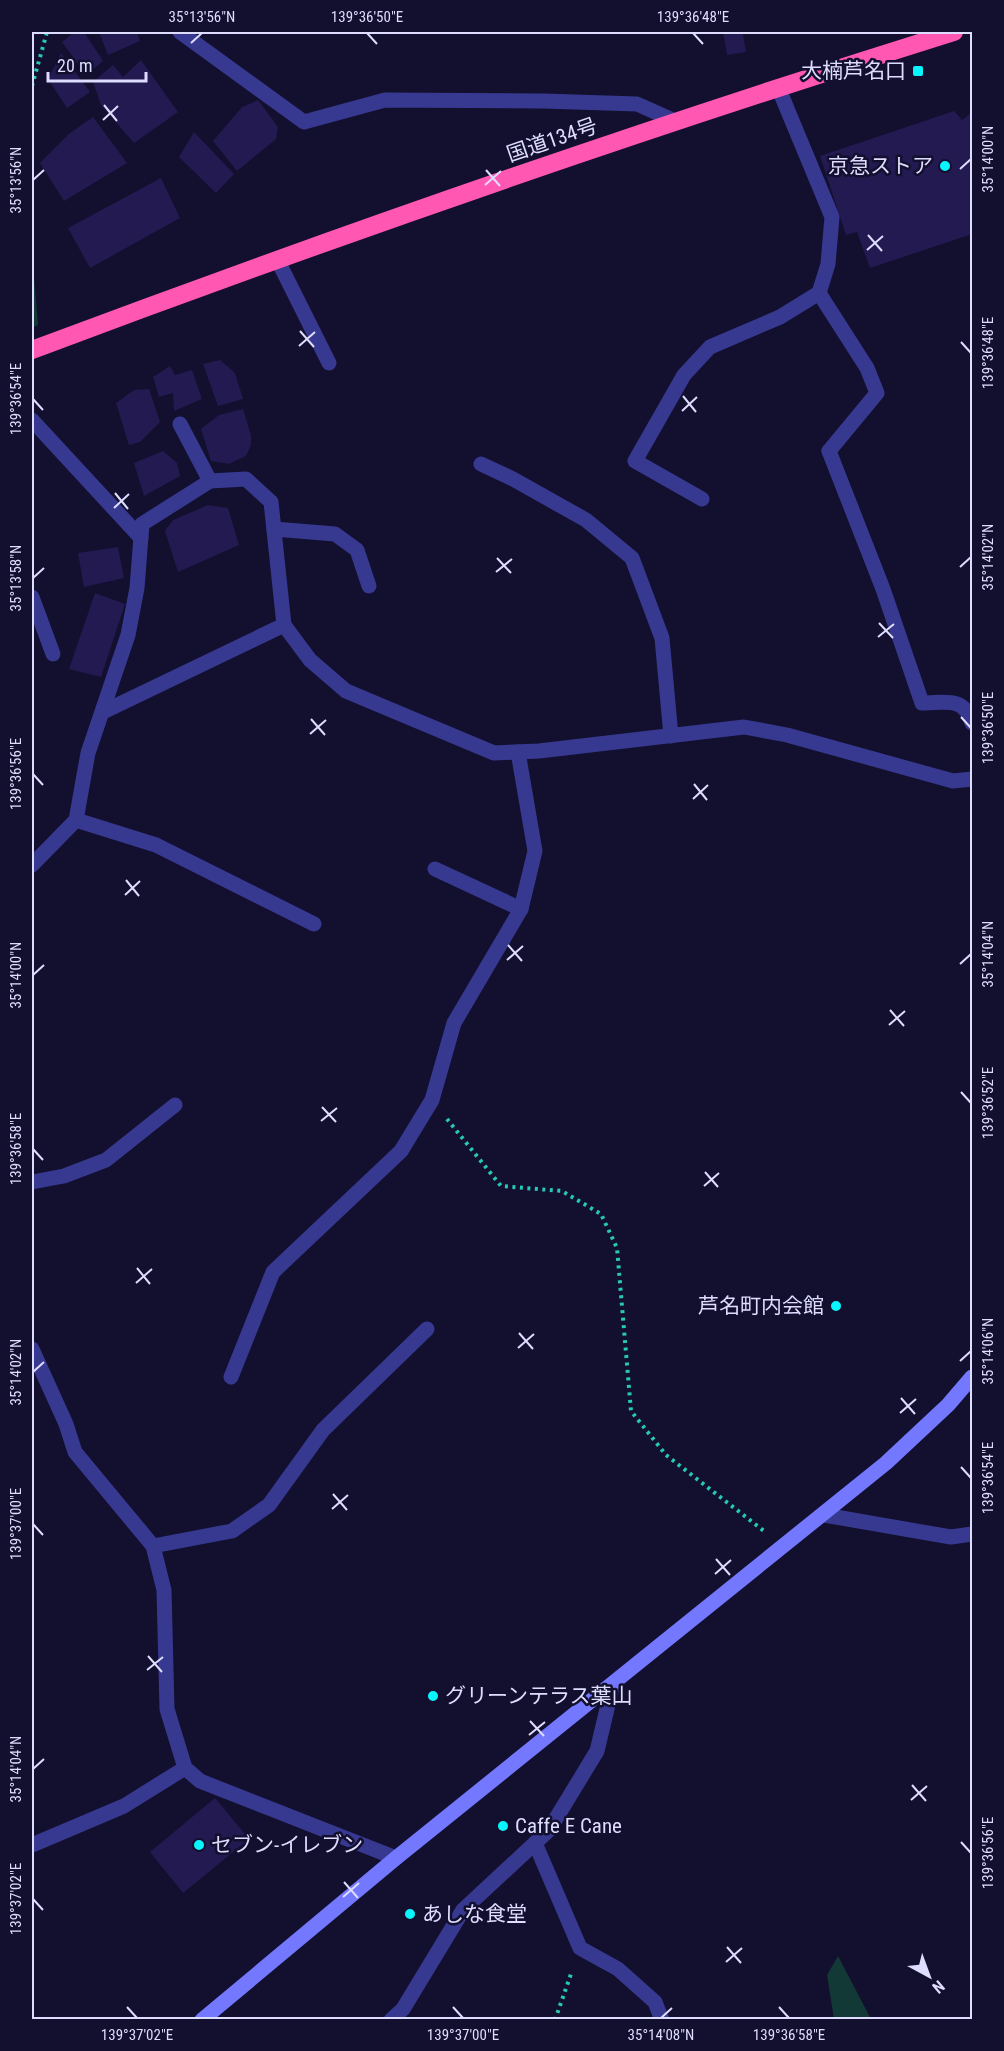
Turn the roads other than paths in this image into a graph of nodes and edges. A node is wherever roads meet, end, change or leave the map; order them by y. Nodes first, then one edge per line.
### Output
1 (180, 32) edge
2 (954, 32) edge
3 (778, 87) junction
4 (675, 121) junction
5 (277, 259) junction
6 (819, 293) junction
7 (32, 350) edge
8 (329, 363) dead end
9 (32, 420) edge
10 (180, 424) dead end
11 (481, 464) dead end
12 (210, 481) junction
13 (702, 499) dead end
14 (274, 529) junction
15 (141, 538) junction
16 (369, 586) dead end
17 (32, 597) edge
18 (284, 625) junction
19 (53, 654) dead end
20 (103, 712) junction
21 (972, 723) edge
22 (671, 736) junction
23 (518, 752) junction
24 (972, 779) edge
25 (76, 820) junction
26 (32, 865) edge
27 (435, 869) dead end
28 (521, 909) junction
29 (314, 924) dead end
30 (175, 1105) dead end
31 (32, 1182) edge
32 (427, 1329) dead end
33 (32, 1349) edge
34 (231, 1377) dead end
35 (972, 1377) edge
36 (824, 1515) junction
37 (972, 1534) edge
38 (153, 1546) junction
39 (613, 1684) junction
40 (185, 1768) junction
41 (536, 1843) junction
42 (32, 1845) edge
43 (396, 1858) junction
44 (202, 2019) edge
45 (390, 2019) edge
46 (662, 2019) edge

1 - 4 street
2 - 3 highway, 国道134号
3 - 4 highway, 国道134号
3 - 6 street
4 - 5 highway, 国道134号
5 - 7 highway, 国道134号
5 - 8 street
6 - 13 street
6 - 21 street
9 - 15 street
10 - 12 street
11 - 22 street
12 - 14 street
12 - 15 street
14 - 16 street
14 - 18 street
15 - 20 street
17 - 19 street
18 - 20 street
18 - 23 street
20 - 25 street
22 - 23 street
22 - 24 street
23 - 28 street
25 - 26 street
25 - 29 street
27 - 28 street
28 - 34 street
30 - 31 street
32 - 38 street
33 - 38 street
35 - 36 street
36 - 37 street
36 - 39 street
38 - 40 street
39 - 41 street
39 - 43 street
40 - 42 street
40 - 43 street
41 - 45 street
41 - 46 street
43 - 44 street

